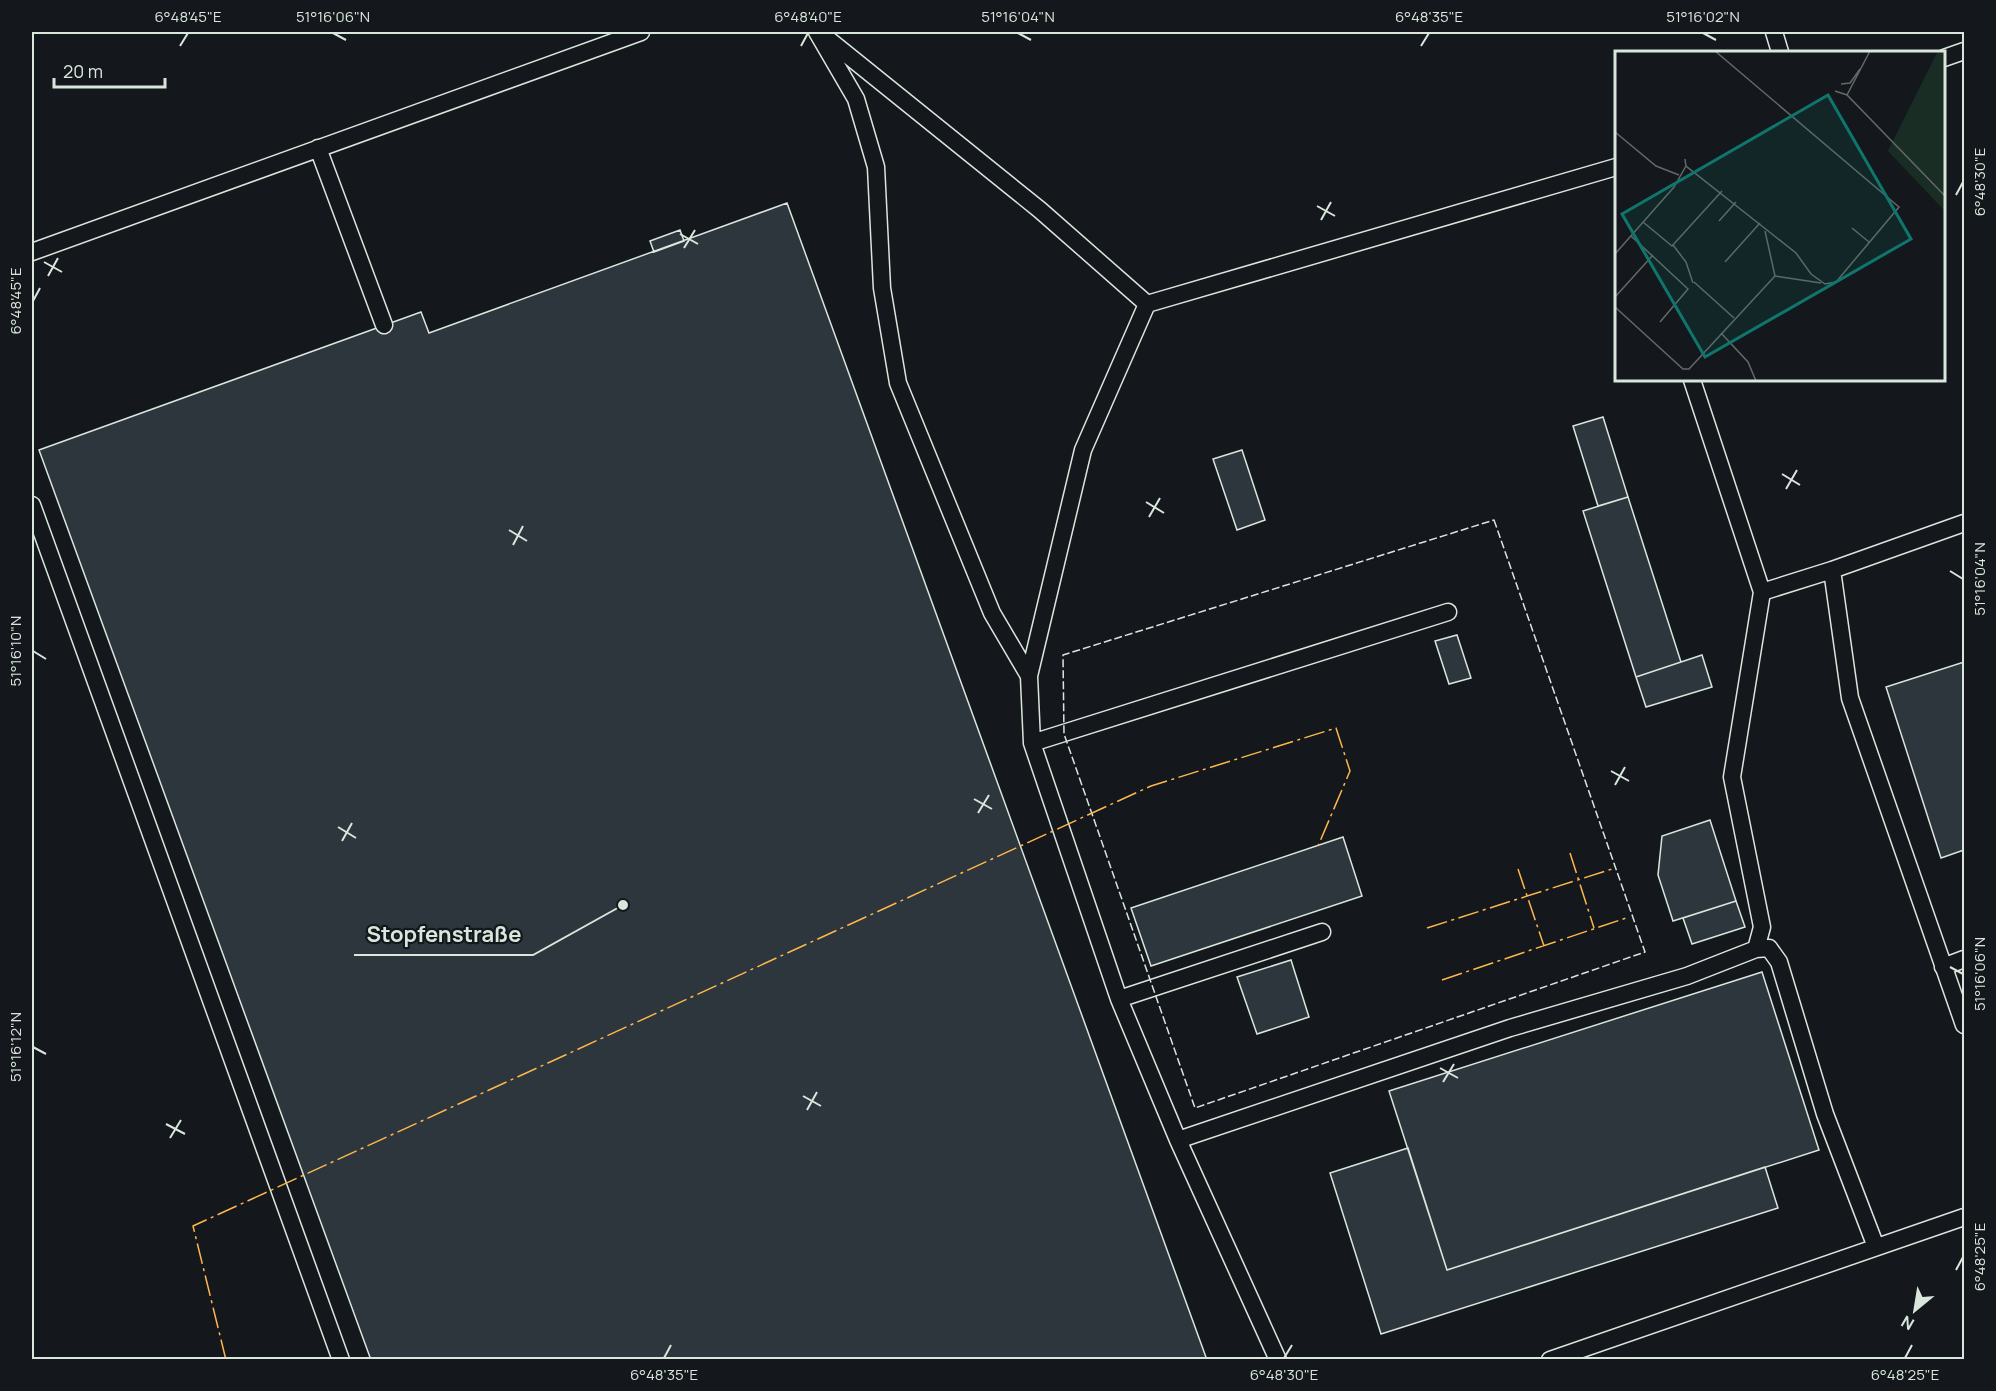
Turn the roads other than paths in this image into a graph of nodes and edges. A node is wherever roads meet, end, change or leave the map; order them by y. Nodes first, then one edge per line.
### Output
1 (641, 32) edge
2 (818, 32) edge
3 (1774, 32) edge
4 (1780, 51) edge
5 (1965, 51) edge
6 (1945, 58) edge
7 (318, 148) junction
8 (1615, 168) edge
9 (32, 252) edge
10 (1147, 304) junction
11 (384, 325) dead end
12 (1692, 381) edge
13 (32, 505) edge
14 (1965, 523) edge
15 (1832, 570) junction
16 (1762, 592) junction
17 (1448, 612) dead end
18 (1029, 676) junction
19 (1032, 743) junction
20 (1322, 932) dead end
21 (1756, 949) junction
22 (1965, 959) edge
23 (1943, 966) junction
24 (1119, 999) junction
25 (1965, 1025) edge
26 (1178, 1140) junction
27 (1965, 1217) edge
28 (1876, 1247) junction
29 (341, 1359) edge
30 (1278, 1359) edge
31 (1550, 1359) edge

1 - 7 lane
2 - 10 lane
2 - 18 lane
3 - 4 lane
5 - 6 lane
7 - 9 lane
7 - 11 lane
8 - 10 lane
10 - 18 lane
12 - 16 lane
13 - 29 lane
14 - 15 lane
15 - 16 lane
15 - 23 lane
16 - 21 lane
17 - 19 lane
18 - 19 lane
19 - 24 lane
20 - 24 lane
21 - 26 lane
21 - 28 lane
22 - 23 lane
23 - 25 lane
24 - 26 lane
26 - 30 lane
27 - 28 lane
28 - 31 lane

